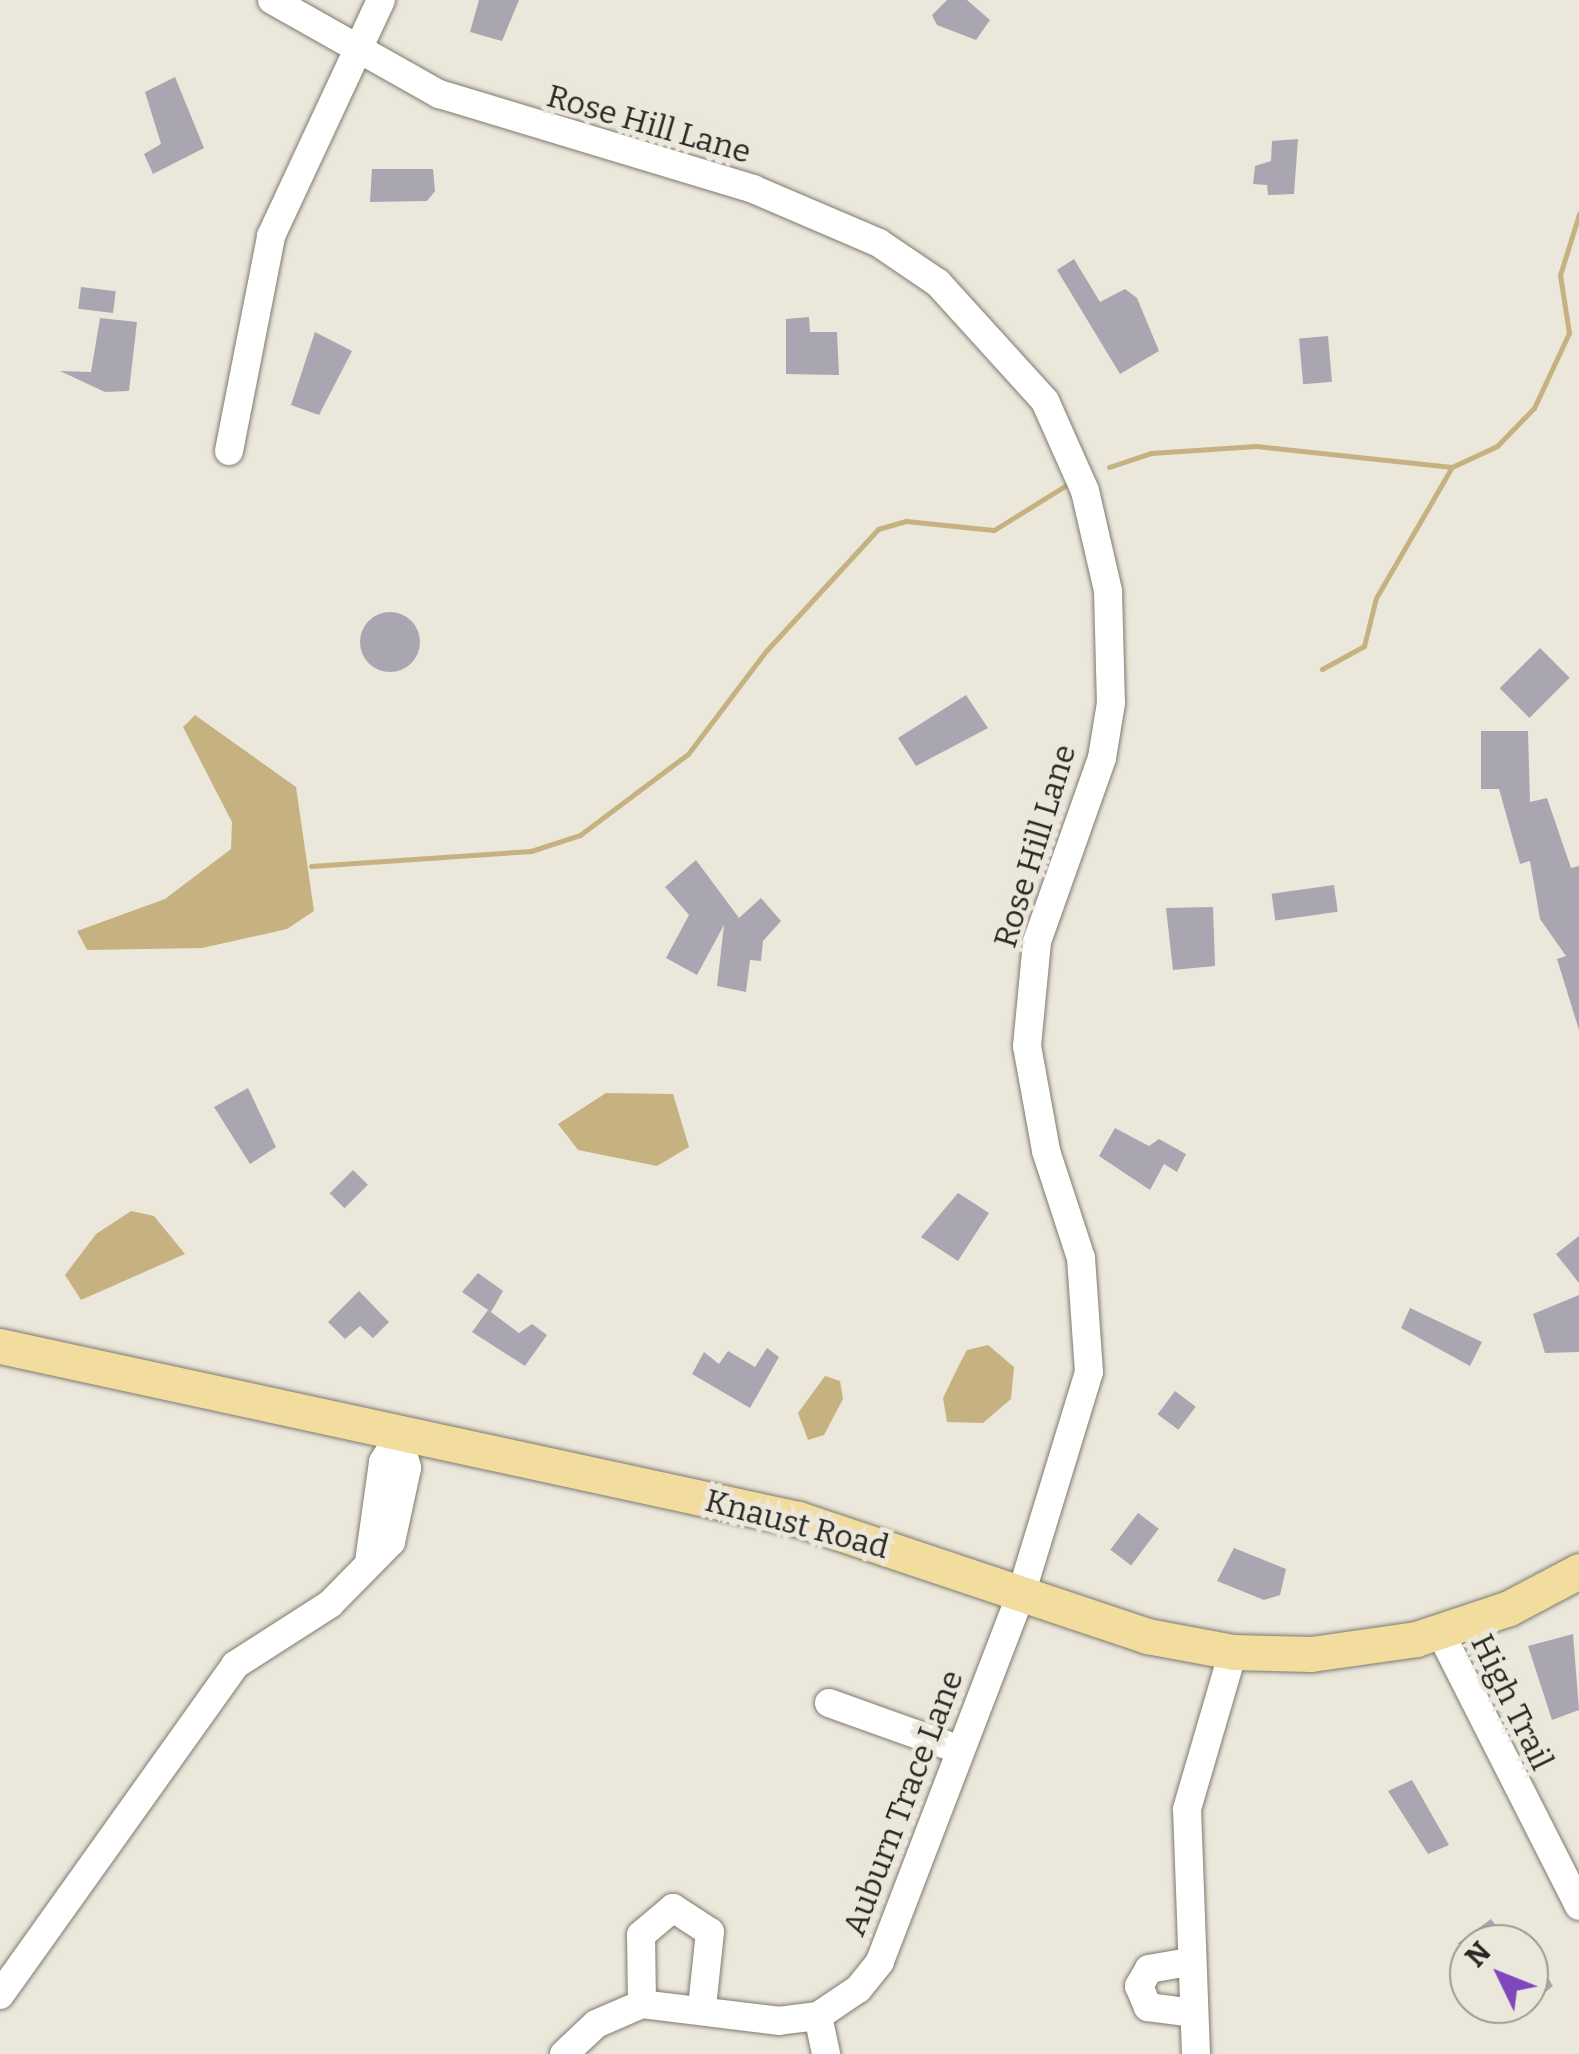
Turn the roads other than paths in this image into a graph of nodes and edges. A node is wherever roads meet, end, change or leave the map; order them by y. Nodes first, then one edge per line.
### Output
1 (272, 0) edge
2 (381, 0) edge
3 (359, 56) junction
4 (229, 451) dead end
5 (0, 1346) edge
6 (399, 1436) junction
7 (1579, 1571) edge
8 (1021, 1594) junction
9 (1440, 1632) junction
10 (1233, 1652) junction
11 (830, 1702) dead end
12 (960, 1750) junction
13 (1579, 1906) edge
14 (1189, 1962) junction
15 (0, 1996) edge
16 (642, 2004) junction
17 (702, 2007) junction
18 (1193, 2013) junction
19 (818, 2016) junction
20 (564, 2054) edge
21 (826, 2054) edge
22 (1196, 2054) edge

1 - 3 street, Rose Hill Lane
2 - 3 street
3 - 4 street
3 - 8 street, Rose Hill Lane
5 - 6 main road, Knaust Road
6 - 8 main road, Knaust Road
6 - 15 street
7 - 9 main road, Knaust Road
8 - 10 main road, Knaust Road
8 - 12 street, Auburn Trace Lane
9 - 10 main road, Knaust Road
9 - 13 street, High Trail
10 - 14 street
11 - 12 street
12 - 19 street, Auburn Trace Lane
14 - 18 street
14 - 18 street
16 - 17 street
16 - 17 street
16 - 20 street
17 - 19 street
18 - 22 street
19 - 21 street

